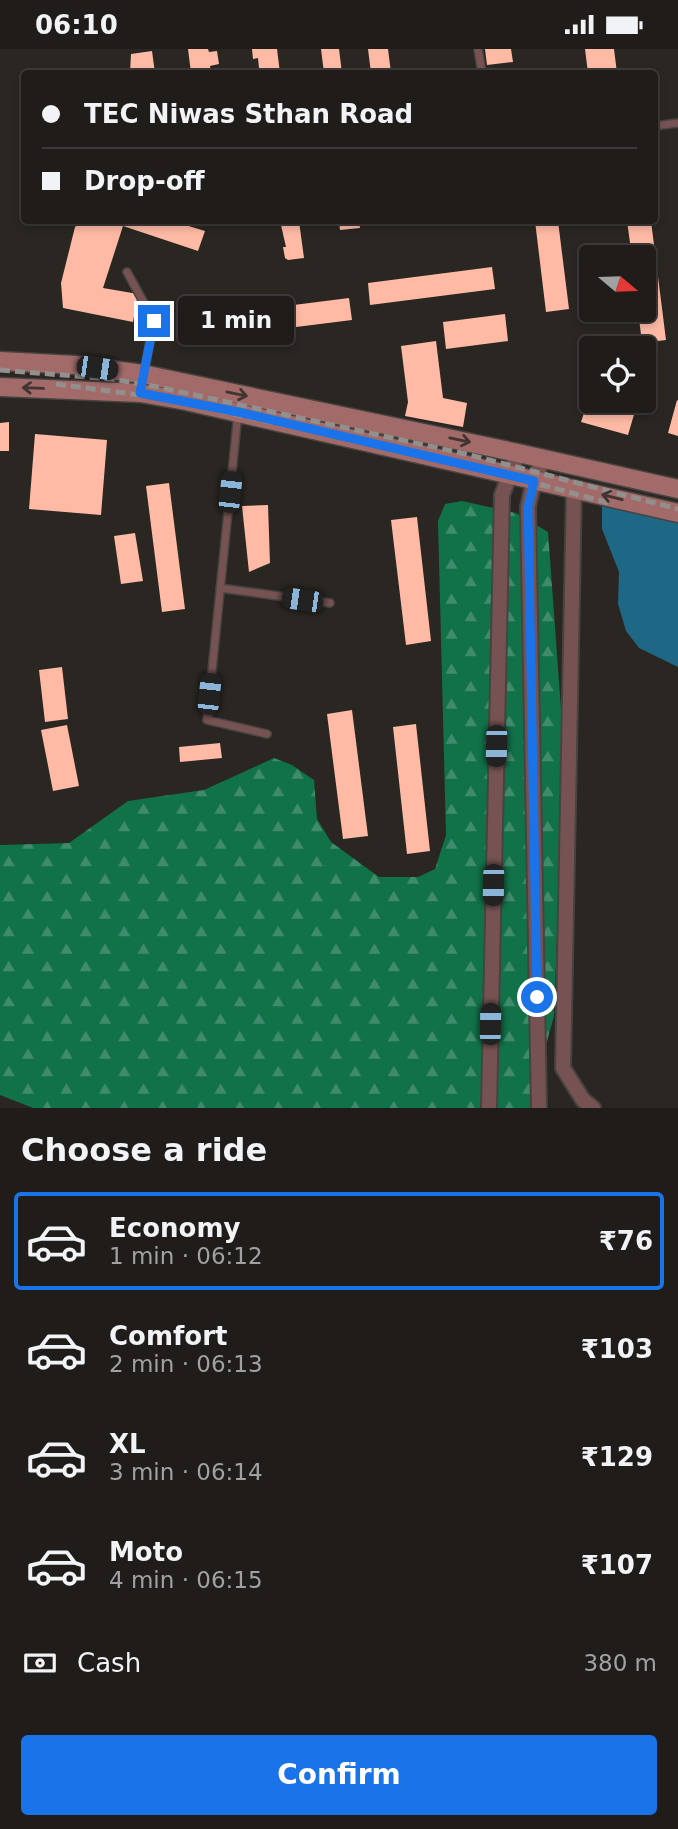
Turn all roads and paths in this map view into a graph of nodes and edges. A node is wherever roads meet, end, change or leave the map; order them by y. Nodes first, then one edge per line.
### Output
1 (478, 49) edge
2 (482, 70) edge
3 (678, 123) edge
4 (658, 126) edge
5 (127, 272) dead end
6 (0, 361) edge
7 (75, 365) junction
8 (142, 374) junction
9 (0, 387) edge
10 (71, 390) junction
11 (188, 392) junction
12 (140, 393) junction
13 (263, 408) junction
14 (238, 412) junction
15 (518, 453) junction
16 (543, 459) junction
17 (508, 475) junction
18 (534, 481) junction
19 (574, 488) junction
20 (678, 489) edge
21 (678, 513) edge
22 (220, 589) junction
23 (330, 603) dead end
24 (267, 734) dead end
25 (489, 1108) edge
26 (539, 1108) edge
27 (593, 1108) edge

1 - 2 lane
3 - 4 lane
5 - 8 lane
6 - 7 main road
7 - 8 main road
7 - 10 main road
8 - 11 main road
8 - 12 lane
10 -> 9 main road
10 - 12 main road
11 - 12 main road
11 -> 13 main road
11 - 14 main road
13 - 14 main road
13 -> 15 main road
13 - 17 main road
14 - 22 lane
15 - 16 main road
15 - 17 street
16 - 18 street
16 - 20 main road
17 - 18 main road
17 - 25 street
18 - 19 main road
18 - 26 street
21 -> 19 main road
19 - 27 street
22 - 23 lane
22 - 24 lane

